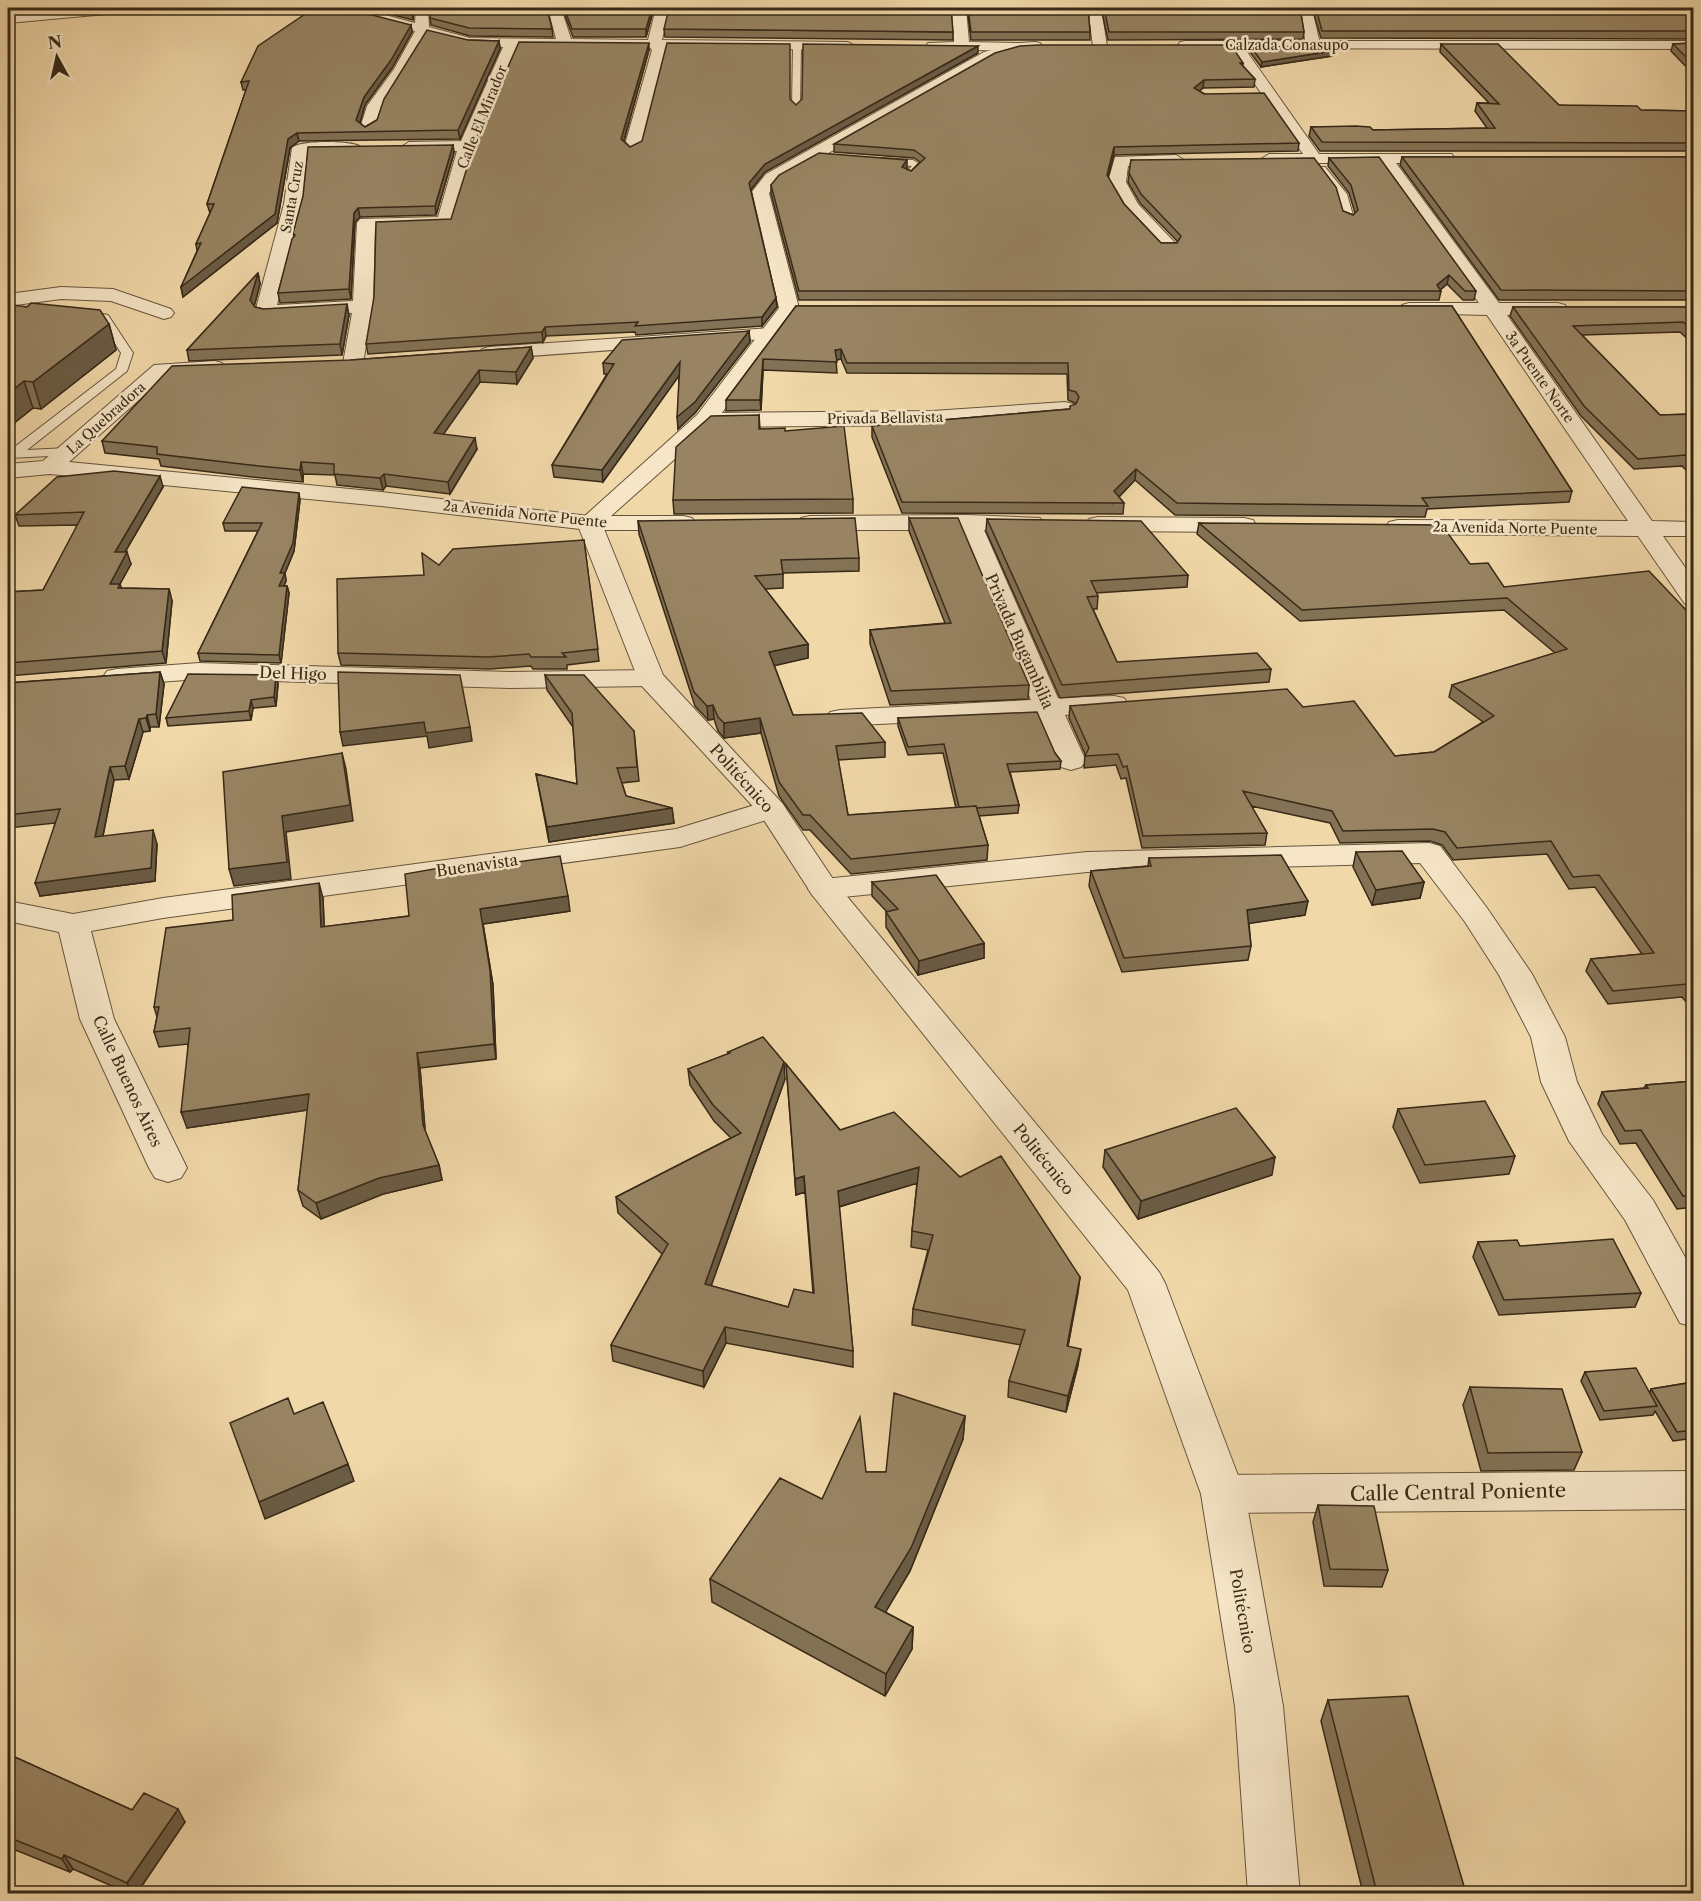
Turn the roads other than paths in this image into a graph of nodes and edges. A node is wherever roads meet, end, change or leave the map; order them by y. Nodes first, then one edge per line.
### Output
1 (49, 8) edge
2 (128, 8) edge
3 (345, 8) edge
4 (422, 8) edge
5 (555, 8) edge
6 (663, 8) edge
7 (941, 8) edge
8 (959, 8) edge
9 (1094, 8) edge
10 (1305, 8) edge
11 (36, 17) junction
12 (8, 19) edge
13 (422, 30) junction
14 (512, 43) junction
15 (565, 44) junction
16 (654, 44) junction
17 (1313, 44) junction
18 (797, 45) junction
19 (1167, 45) edge
20 (1235, 45) junction
21 (1694, 45) edge
22 (868, 46) edge
23 (915, 46) edge
24 (1047, 46) edge
25 (1100, 46) edge
26 (962, 47) junction
27 (1019, 47) junction
28 (1269, 93) junction
29 (1247, 94) edge
30 (796, 107) edge
31 (368, 128) edge
32 (467, 146) junction
33 (396, 147) edge
34 (372, 148) edge
35 (632, 148) edge
36 (810, 156) junction
37 (832, 157) edge
38 (1309, 158) junction
39 (1384, 158) junction
40 (1467, 158) edge
41 (1258, 159) edge
42 (867, 160) edge
43 (1190, 160) edge
44 (909, 175) edge
45 (1349, 219) edge
46 (1169, 246) edge
47 (8, 300) edge
48 (363, 306) junction
49 (789, 308) junction
50 (813, 308) edge
51 (1385, 309) edge
52 (1493, 309) junction
53 (1575, 309) edge
54 (164, 313) dead end
55 (83, 314) edge
56 (772, 334) junction
57 (469, 355) edge
58 (376, 361) edge
59 (353, 363) junction
60 (329, 364) edge
61 (233, 366) edge
62 (1065, 409) edge
63 (705, 420) junction
64 (59, 459) junction
65 (10, 460) edge
66 (968, 522) junction
67 (589, 523) junction
68 (707, 523) edge
69 (790, 523) edge
70 (1265, 526) edge
71 (1372, 527) edge
72 (1646, 530) junction
73 (1694, 530) edge
74 (1694, 599) edge
75 (651, 678) junction
76 (91, 679) edge
77 (1140, 702) edge
78 (1049, 709) junction
79 (840, 718) edge
80 (1071, 761) dead end
81 (771, 809) junction
82 (824, 889) junction
83 (8, 911) edge
84 (73, 924) junction
85 (168, 1167) dead end
86 (1694, 1311) edge
87 (1694, 1490) edge
88 (1223, 1494) junction
89 (1274, 1893) edge

1 - 11 street
2 - 11 street
3 - 13 street
4 - 13 street
5 - 15 street
6 - 16 street
7 - 8 street
8 - 26 street
9 - 25 street
10 - 17 street
11 - 12 street
13 - 14 street
13 - 31 street
14 - 15 street
14 - 32 street, Calle El Mirador
15 - 16 street
16 - 18 street
16 - 35 street
17 - 20 street, Calzada Conasupo
17 - 21 street, Calzada Conasupo
18 - 22 street
18 - 30 lane
19 - 20 street, Calzada Conasupo
20 - 28 street
23 - 26 street
24 - 27 street
26 - 27 street
27 - 36 street
28 - 29 street
28 - 38 street
32 - 33 street
32 - 48 street, Calle El Mirador
34 - 48 street, Santa Cruz
36 - 37 lane
36 - 49 street
38 - 39 street
38 - 41 street
38 - 45 lane
39 - 40 street
39 - 52 street, 3a Puente Norte
42 - 44 lane
43 - 46 street
47 - 54 street
48 - 59 street, Calle El Mirador
49 - 50 street
49 - 56 street
51 - 52 street
52 - 53 street
52 - 72 street, 3a Puente Norte
55 - 65 lane
56 - 57 street
56 - 63 street
58 - 59 street
59 - 60 street
61 - 64 street, La Quebradora
62 - 63 street, Privada Bellavista
63 - 67 street
64 - 65 street, 2a Avenida Norte Puente
64 - 67 street, 2a Avenida Norte Puente
66 - 69 street
66 - 70 street
66 - 78 street, Privada Bugambilia
67 - 68 street, 2a Avenida Norte Puente
67 - 75 street, Politécnico
71 - 72 street, 2a Avenida Norte Puente
72 - 73 street, 2a Avenida Norte Puente
72 - 74 street, 3a Puente Norte
75 - 76 street, Del Higo
75 - 81 street, Politécnico
77 - 78 street
78 - 79 street
78 - 80 street, Privada Bugambilia
81 - 82 street, Politécnico
81 - 84 street, Buenavista
82 - 86 street
82 - 88 street, Politécnico
83 - 84 street
84 - 85 street, Calle Buenos Aires
87 - 88 street, Calle Central Poniente
88 - 89 street, Politécnico

